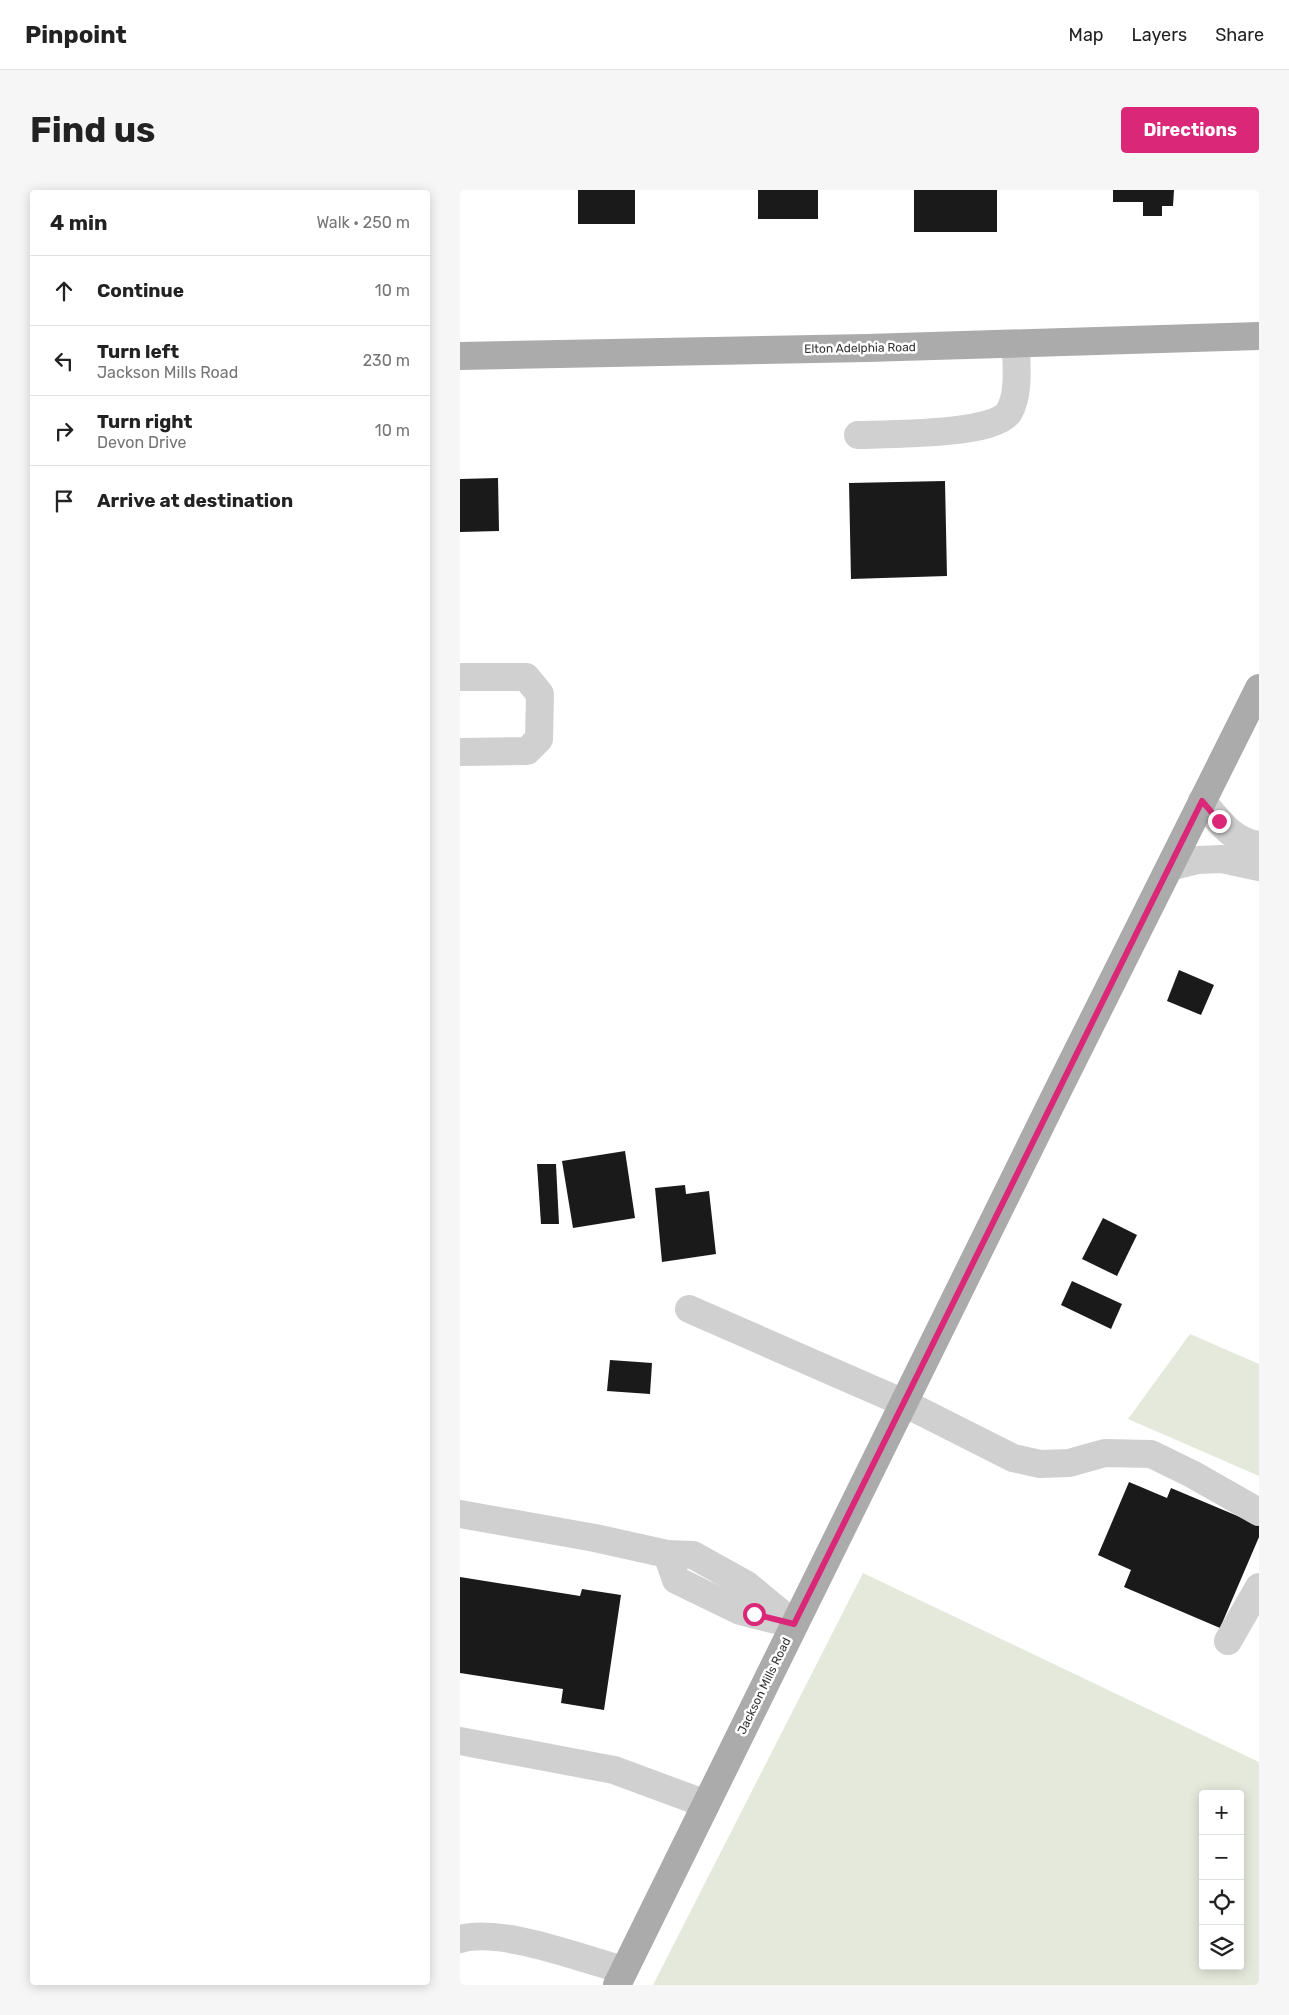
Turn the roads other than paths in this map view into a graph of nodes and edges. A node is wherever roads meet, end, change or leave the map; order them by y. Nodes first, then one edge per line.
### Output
1 (1259, 336) edge
2 (1016, 344) junction
3 (460, 356) edge
4 (858, 435) dead end
5 (460, 677) edge
6 (1259, 688) edge
7 (460, 752) edge
8 (1202, 801) junction
9 (1259, 845) edge
10 (1170, 867) junction
11 (1259, 867) edge
12 (689, 1309) dead end
13 (904, 1403) junction
14 (1259, 1512) edge
15 (460, 1514) edge
16 (1259, 1587) edge
17 (794, 1624) junction
18 (1228, 1641) dead end
19 (460, 1741) edge
20 (706, 1804) junction
21 (463, 1937) edge
22 (620, 1978) edge

1 - 2 main road, Elton Adelphia Road
2 - 3 main road, Elton Adelphia Road
2 - 4 street
5 - 7 street
6 - 8 main road, Jackson Mills Road
8 - 9 street
8 - 10 main road, Jackson Mills Road
10 - 11 street
10 - 13 main road, Jackson Mills Road
12 - 13 street
13 - 14 street
13 - 17 main road, Jackson Mills Road
15 - 17 street
16 - 18 street
17 - 20 main road, Jackson Mills Road
19 - 20 street
20 - 22 main road, Jackson Mills Road
21 - 22 street

